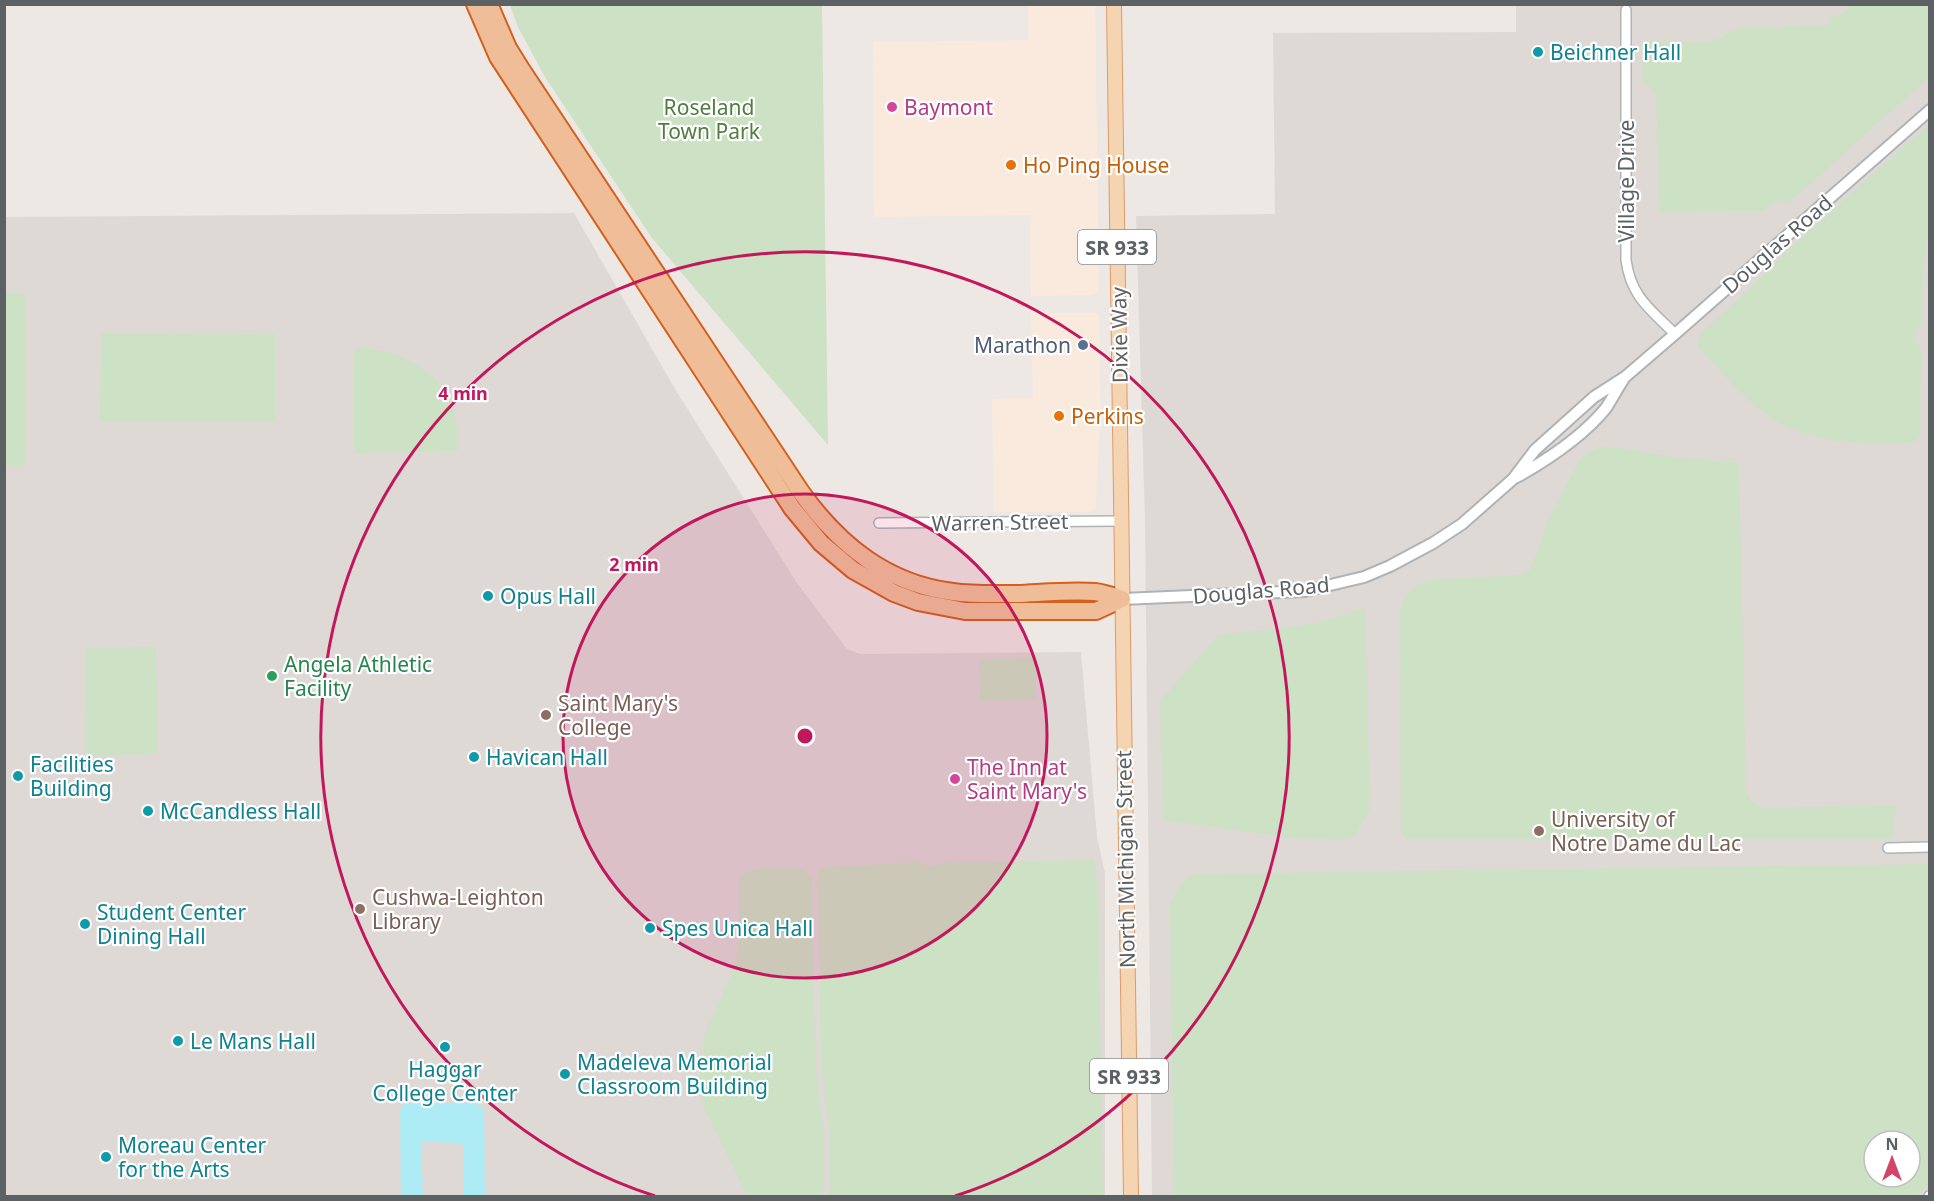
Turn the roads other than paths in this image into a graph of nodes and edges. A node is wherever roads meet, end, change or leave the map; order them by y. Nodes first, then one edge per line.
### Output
1 (475, 4) edge
2 (489, 4) edge
3 (1114, 4) edge
4 (1626, 10) dead end
5 (1929, 110) edge
6 (1676, 334) junction
7 (1625, 377) junction
8 (1513, 479) junction
9 (1121, 521) junction
10 (879, 523) dead end
11 (1122, 599) junction
12 (1929, 847) edge
13 (1888, 848) dead end
14 (1131, 1197) edge

1 - 11 highway
2 - 11 highway
3 - 9 main road, Dixie Way / SR 933
4 - 6 street, Village Drive
5 - 6 street, Douglas Road
6 - 7 street, Douglas Road
7 - 8 street, Douglas Road
7 - 8 street, Douglas Road
8 - 11 street, Douglas Road
9 - 10 street, Warren Street
9 - 11 main road, North Michigan Street / SR 933
11 - 14 main road, North Michigan Street / SR 933
12 - 13 street

